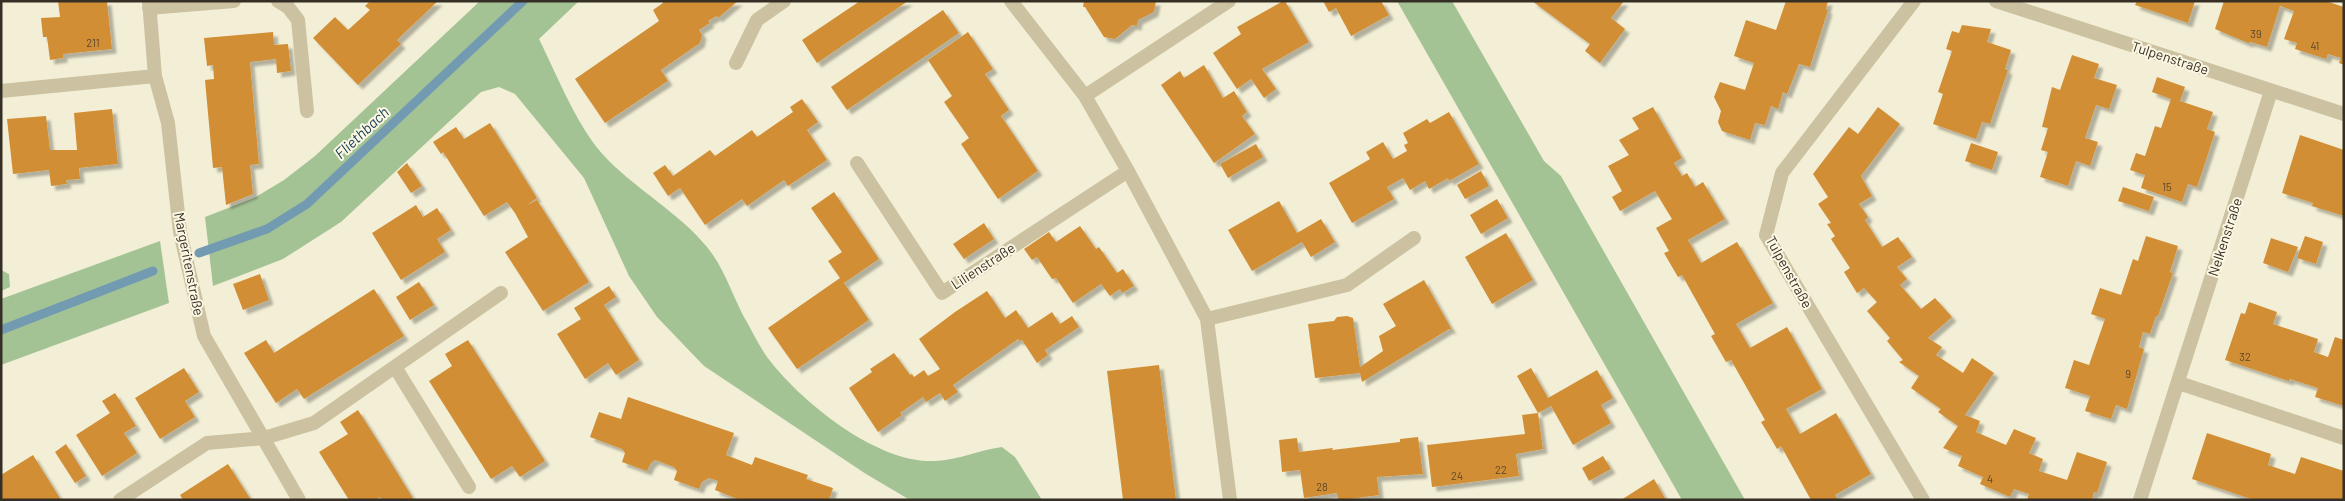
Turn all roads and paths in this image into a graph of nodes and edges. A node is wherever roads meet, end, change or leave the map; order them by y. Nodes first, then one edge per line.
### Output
1 (234, 1) edge
2 (278, 1) edge
3 (784, 1) edge
4 (1011, 1) edge
5 (1229, 1) edge
6 (1914, 1) edge
7 (1996, 1) edge
8 (149, 4) edge
9 (736, 62) dead end
10 (155, 76) junction
11 (1, 91) edge
12 (2271, 91) junction
13 (1085, 96) junction
14 (307, 111) dead end
15 (2344, 114) edge
16 (858, 163) dead end
17 (1128, 171) junction
18 (1414, 238) dead end
19 (501, 293) dead end
20 (1207, 319) junction
21 (395, 367) junction
22 (2179, 383) junction
23 (264, 438) junction
24 (2344, 438) edge
25 (469, 488) dead end
26 (120, 500) edge
27 (299, 500) edge
28 (1230, 500) edge
29 (1923, 500) edge
30 (2140, 500) edge

1 - 8 street, Margeritenstraße
2 - 14 street
3 - 9 street
4 - 13 street
5 - 13 street
6 - 29 street, Tulpenstraße
7 - 12 street, Tulpenstraße
8 - 10 street, Margeritenstraße
10 - 11 street
10 - 23 street, Margeritenstraße
12 - 15 street, Tulpenstraße
12 - 22 street, Nelkenstraße
13 - 17 street
16 - 17 street, Lilienstraße
17 - 20 street
18 - 20 street
19 - 21 street
20 - 28 street
21 - 23 street
21 - 25 street
22 - 24 street
22 - 30 street, Nelkenstraße
23 - 26 street
23 - 27 street, Margeritenstraße

